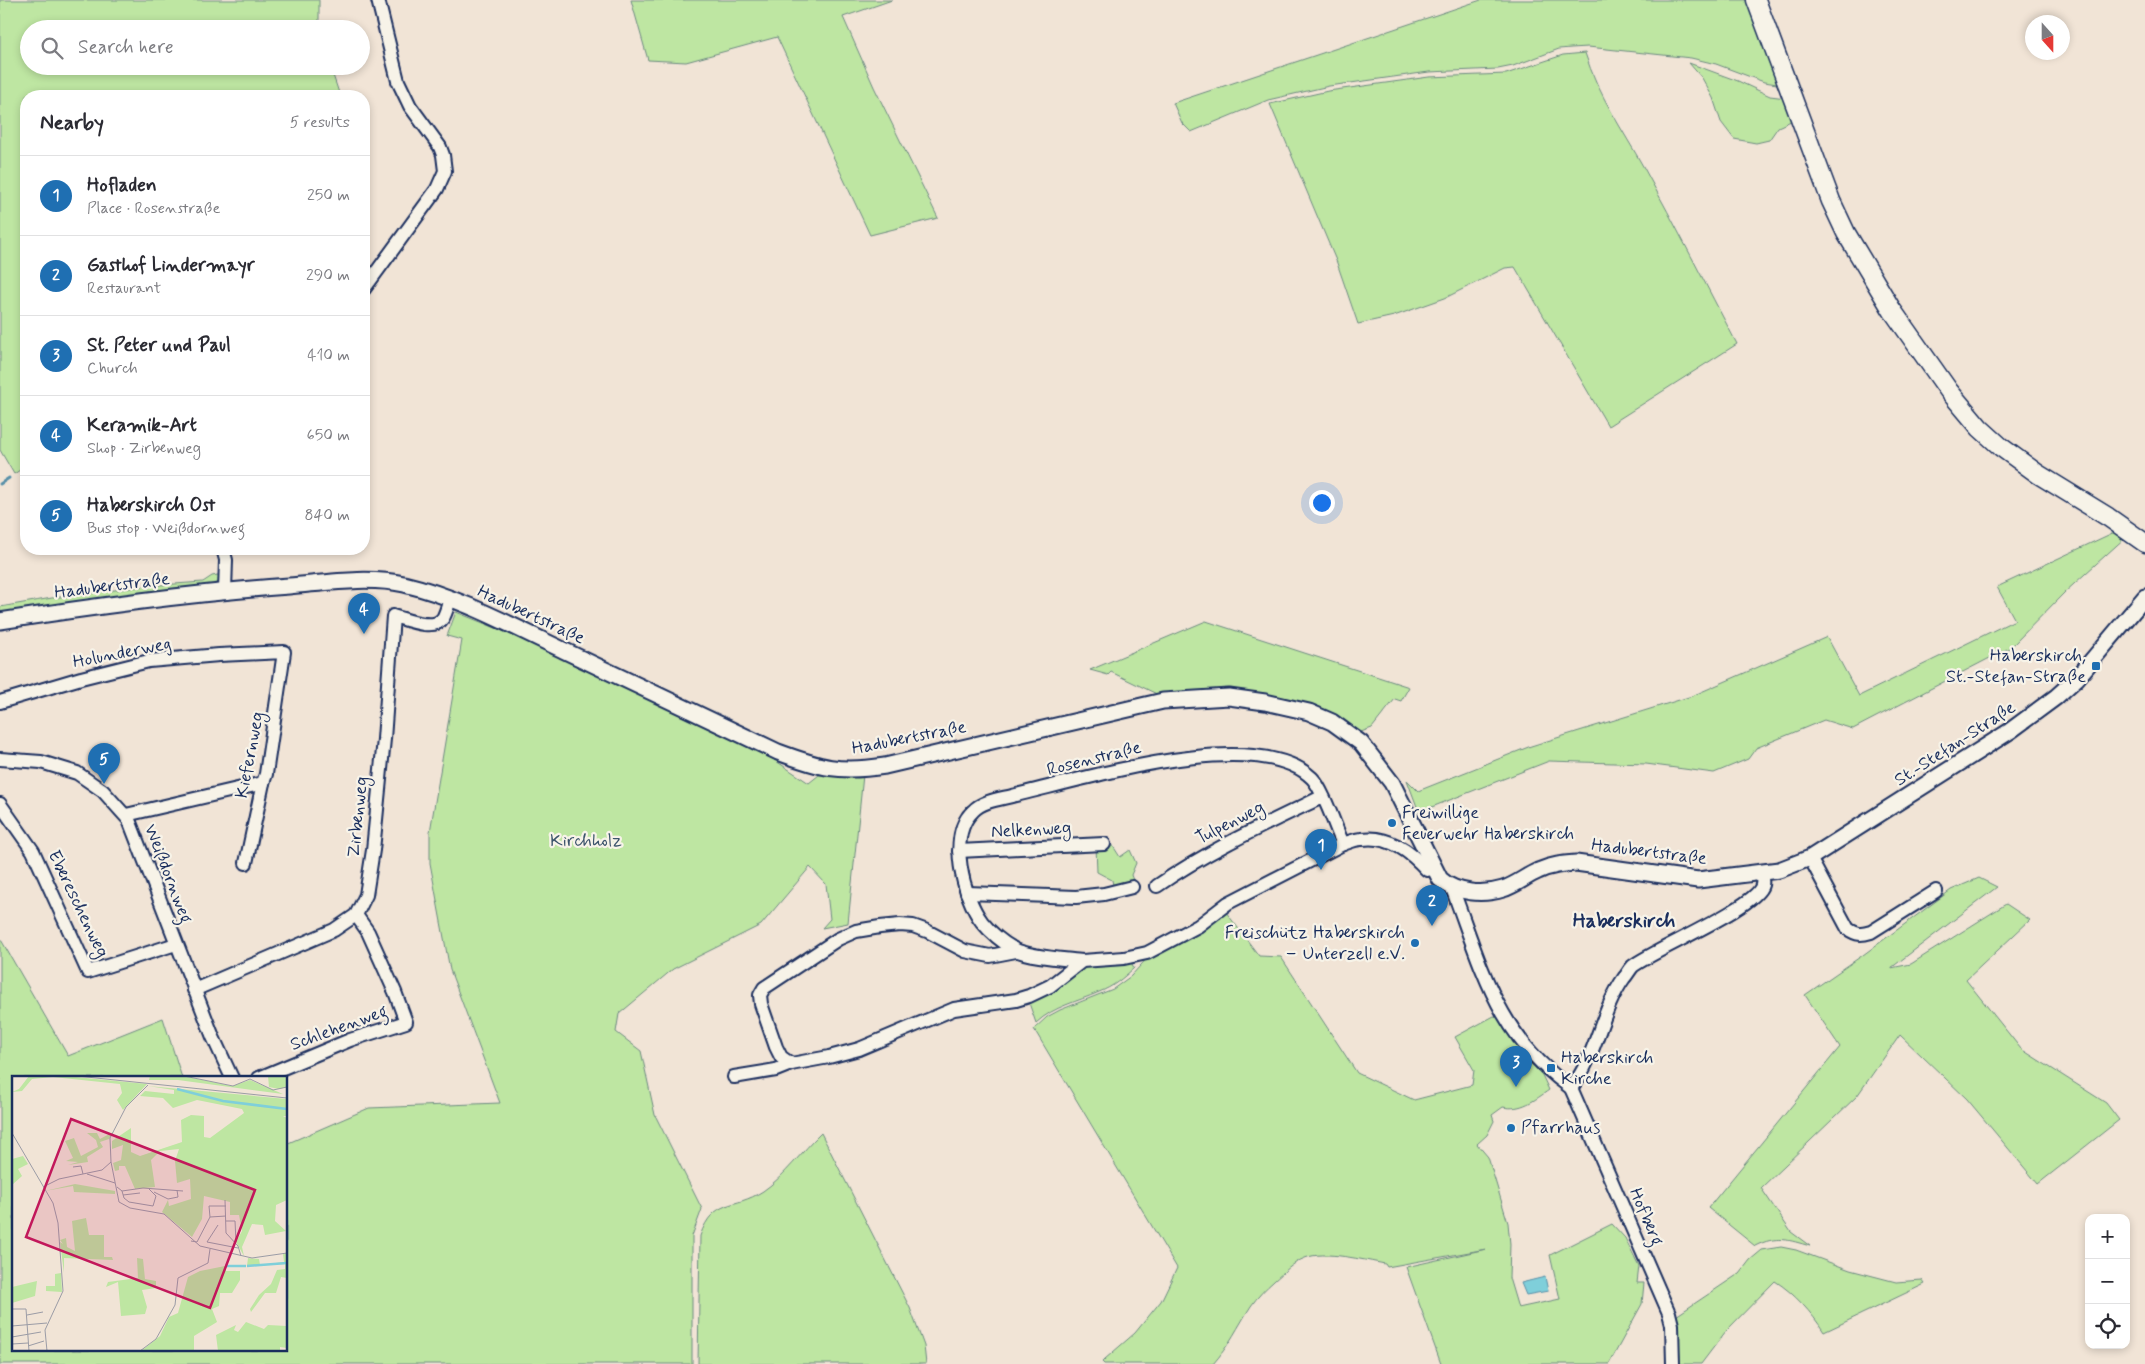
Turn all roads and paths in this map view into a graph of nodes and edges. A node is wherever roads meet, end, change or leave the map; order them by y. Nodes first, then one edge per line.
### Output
1 (378, 0) edge
2 (1756, 0) edge
3 (370, 280) edge
4 (2145, 543) edge
5 (225, 555) edge
6 (225, 591) junction
7 (2145, 597) edge
8 (450, 599) junction
9 (0, 621) edge
10 (284, 652) joint
11 (0, 702) edge
12 (0, 759) edge
13 (263, 783) junction
14 (1322, 797) junction
15 (0, 804) edge
16 (126, 815) junction
17 (1104, 844) dead end
18 (1343, 844) junction
19 (959, 851) junction
20 (1810, 858) junction
21 (246, 863) dead end
22 (1434, 868) junction
23 (1761, 873) junction
24 (1157, 886) dead end
25 (1132, 887) dead end
26 (1452, 888) junction
27 (1936, 890) dead end
28 (967, 893) junction
29 (356, 915) junction
30 (176, 944) junction
31 (1016, 951) junction
32 (1082, 962) junction
33 (194, 990) junction
34 (791, 1064) junction
35 (231, 1076) edge
36 (264, 1076) edge
37 (734, 1077) dead end
38 (1571, 1088) junction
39 (1673, 1364) edge

1 - 3 street
2 - 4 main road
5 - 6 street
6 - 8 street, Hadubertstraße
6 - 9 street, Hadubertstraße
7 - 20 street, St.-Stefan-Straße
8 - 22 street, Hadubertstraße
8 - 29 street, Zirbenweg
10 - 11 street, Holunderweg
10 - 13 street, Kiefernweg
12 - 16 street, Weißdornweg
13 - 16 street
13 - 21 street, Kiefernweg
14 - 18 street, Rosenstraße
14 - 19 street, Rosenstraße
14 - 24 street, Tulpenweg
15 - 30 street, Ebereschenweg
16 - 30 street, Weißdornweg
17 - 19 street, Nelkenweg
18 - 22 street, Rosenstraße
18 - 32 street, Rosenstraße
19 - 28 street, Rosenstraße
20 - 23 street, St.-Stefan-Straße
20 - 27 street
22 - 26 street, Hadubertstraße
23 - 26 street, Hadubertstraße
23 - 38 street
25 - 28 street
26 - 38 street
28 - 31 street, Rosenstraße
29 - 33 street
29 - 36 street, Schlehenweg
30 - 33 street, Weißdornweg
31 - 32 street, Rosenstraße
31 - 34 street, Rosenstraße
32 - 34 street
33 - 35 street, Weißdornweg
34 - 37 street
38 - 39 street, Hofberg

